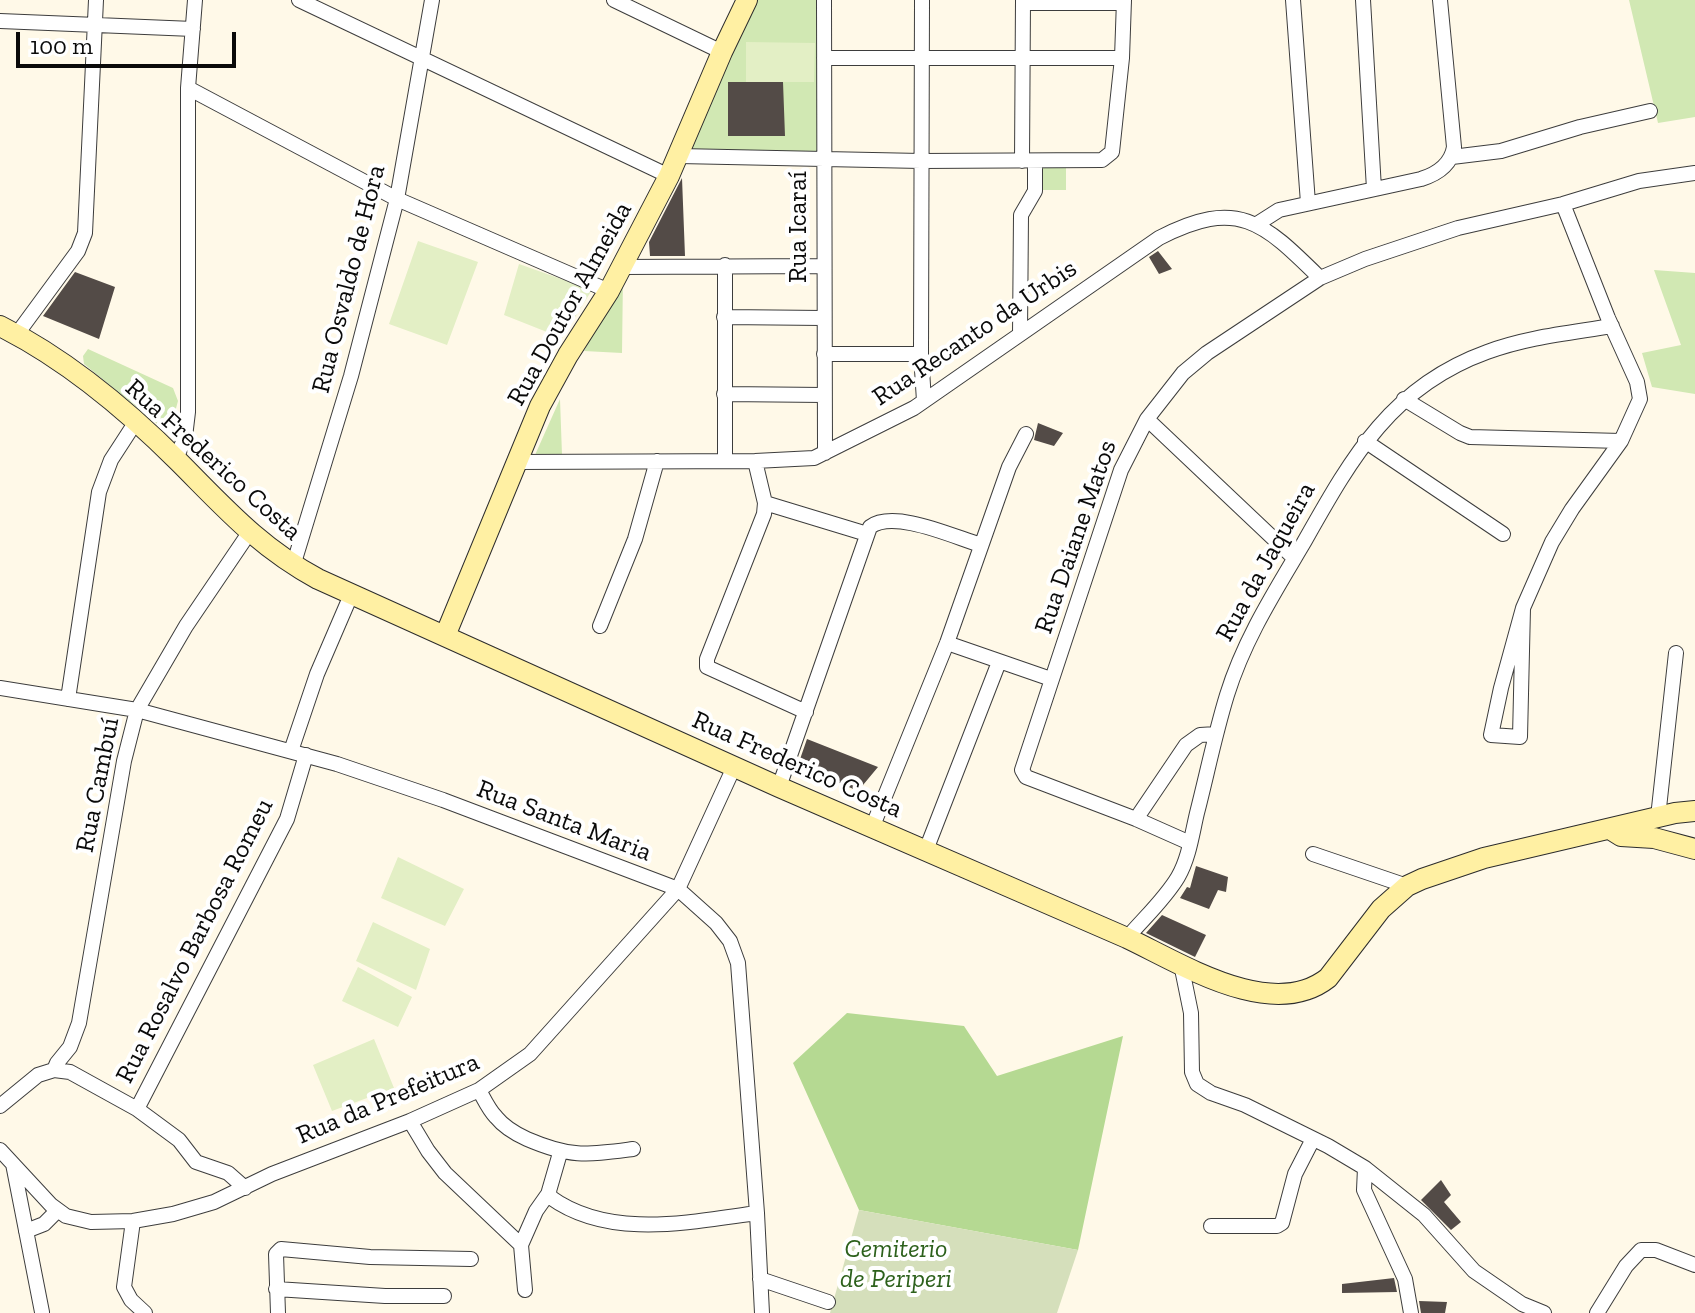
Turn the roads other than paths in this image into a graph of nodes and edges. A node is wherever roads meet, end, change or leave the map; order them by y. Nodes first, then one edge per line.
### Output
1 (96, 0) edge
2 (195, 0) edge
3 (299, 0) edge
4 (432, 0) edge
5 (614, 0) edge
6 (747, 0) edge
7 (824, 0) edge
8 (922, 0) edge
9 (1293, 0) edge
10 (1363, 0) edge
11 (1440, 0) edge
12 (1023, 2) edge
13 (1124, 2) edge
14 (0, 21) edge
15 (96, 25) junction
16 (193, 29) junction
17 (722, 52) junction
18 (921, 57) junction
19 (1022, 57) junction
20 (423, 58) junction
21 (824, 58) junction
22 (1122, 58) junction
23 (188, 88) junction
24 (1650, 111) dead end
25 (679, 156) junction
26 (1452, 156) junction
27 (823, 160) junction
28 (921, 161) junction
29 (1028, 161) junction
30 (1695, 173) edge
31 (669, 176) junction
32 (1374, 189) junction
33 (397, 199) junction
34 (1308, 203) junction
35 (1563, 204) junction
36 (1257, 224) junction
37 (725, 265) junction
38 (824, 266) junction
39 (622, 267) junction
40 (1320, 278) junction
41 (609, 291) junction
42 (724, 317) junction
43 (823, 318) junction
44 (1612, 326) junction
45 (8, 330) edge
46 (1020, 334) junction
47 (824, 354) junction
48 (921, 354) junction
49 (724, 394) junction
50 (824, 395) junction
51 (1404, 399) junction
52 (924, 401) junction
53 (1147, 419) junction
54 (135, 423) junction
55 (1026, 434) dead end
56 (1365, 441) junction
57 (1621, 441) junction
58 (825, 453) junction
59 (176, 459) junction
60 (657, 461) junction
61 (725, 461) junction
62 (755, 461) junction
63 (518, 462) junction
64 (765, 503) junction
65 (249, 533) junction
66 (867, 534) junction
67 (1503, 534) dead end
68 (981, 545) junction
69 (1294, 558) junction
70 (293, 566) junction
71 (351, 595) junction
72 (1523, 608) junction
73 (600, 626) dead end
74 (445, 636) junction
75 (947, 643) junction
76 (1676, 653) dead end
77 (999, 662) junction
78 (1051, 679) junction
79 (0, 688) edge
80 (68, 699) junction
81 (137, 710) junction
82 (806, 712) junction
83 (1216, 734) junction
84 (291, 751) junction
85 (306, 755) junction
86 (734, 767) junction
87 (779, 787) junction
88 (1695, 811) edge
89 (1658, 817) junction
90 (1136, 819) junction
91 (872, 828) junction
92 (1610, 828) junction
93 (1190, 843) junction
94 (1695, 849) edge
95 (926, 850) junction
96 (1313, 854) dead end
97 (1407, 886) junction
98 (678, 889) junction
99 (1127, 938) junction
100 (1181, 964) junction
101 (54, 1070) junction
102 (479, 1090) junction
103 (0, 1106) edge
104 (137, 1109) junction
105 (410, 1121) junction
106 (1313, 1139) junction
107 (633, 1149) dead end
108 (0, 1150) edge
109 (560, 1153) junction
110 (13, 1163) junction
111 (1365, 1168) junction
112 (245, 1188) junction
113 (548, 1194) junction
114 (57, 1211) junction
115 (757, 1213) junction
116 (133, 1221) junction
117 (1211, 1226) dead end
118 (26, 1231) junction
119 (521, 1245) junction
120 (471, 1259) dead end
121 (1695, 1265) edge
122 (760, 1279) junction
123 (276, 1289) junction
124 (525, 1290) dead end
125 (444, 1296) dead end
126 (828, 1302) dead end
127 (42, 1312) edge
128 (145, 1313) edge
129 (278, 1313) edge
130 (762, 1313) edge
131 (1411, 1313) edge
132 (1544, 1313) edge
133 (1597, 1313) edge

1 - 15 street
2 - 16 street
3 - 20 street
4 - 20 street, Rua Osvaldo de Hora
5 - 17 street
6 - 17 main road, Rua Doutor Almeida
7 - 21 street, Rua Icaraí
8 - 18 street
9 - 34 street
10 - 32 street
11 - 26 street
12 - 13 street
12 - 19 street
13 - 22 street
14 - 15 street
15 - 16 street
15 - 45 street
16 - 23 street
17 - 25 main road, Rua Doutor Almeida
18 - 19 street
18 - 21 street
18 - 28 street
19 - 22 street
19 - 29 street
20 - 31 street
20 - 33 street, Rua Osvaldo de Hora
21 - 27 street, Rua Icaraí
22 - 29 street
23 - 33 street
23 - 59 street
24 - 26 street
25 - 27 street
25 - 31 main road, Rua Doutor Almeida
26 - 32 street
27 - 28 street
27 - 38 street, Rua Icaraí
28 - 29 street
28 - 48 street
29 - 46 street
30 - 35 street, Rua Daiane Matos
31 - 39 main road, Rua Doutor Almeida
32 - 34 street
33 - 41 street
33 - 70 street, Rua Osvaldo de Hora
34 - 36 street
35 - 40 street, Rua Daiane Matos
35 - 44 street
36 - 40 street, Rua Recanto da Urbis
36 - 46 street, Rua Recanto da Urbis
37 - 38 street
37 - 39 street
37 - 42 street
38 - 43 street, Rua Icaraí
39 - 41 main road, Rua Doutor Almeida
40 - 53 street, Rua Daiane Matos
41 - 63 main road, Rua Doutor Almeida
42 - 43 street
42 - 49 street
43 - 47 street, Rua Icaraí
44 - 51 street, Rua da Jaqueira
44 - 57 street
45 - 54 main road, Rua Frederico Costa
46 - 52 street, Rua Recanto da Urbis
47 - 48 street
47 - 50 street, Rua Icaraí
48 - 52 street
49 - 50 street
49 - 61 street
50 - 58 street, Rua Icaraí
51 - 56 street, Rua da Jaqueira
51 - 57 street
52 - 58 street, Rua Recanto da Urbis
53 - 69 street
53 - 78 street, Rua Daiane Matos
54 - 59 main road, Rua Frederico Costa
54 - 80 street
55 - 68 street
56 - 67 street
56 - 69 street, Rua da Jaqueira
57 - 72 street
58 - 62 street, Rua Recanto da Urbis
59 - 65 main road, Rua Frederico Costa
60 - 61 street, Rua Recanto da Urbis
60 - 63 street, Rua Recanto da Urbis
60 - 73 street
61 - 62 street, Rua Recanto da Urbis
62 - 64 street
63 - 74 main road, Rua Doutor Almeida
64 - 66 street
64 - 82 street
65 - 70 main road, Rua Frederico Costa
65 - 81 street, Rua Cambuí
66 - 68 street
66 - 82 street
68 - 75 street
69 - 83 street, Rua da Jaqueira
70 - 71 main road, Rua Frederico Costa
71 - 74 main road, Rua Frederico Costa
71 - 84 street
72 - 72 street
74 - 86 main road, Rua Frederico Costa
75 - 77 street
75 - 91 street
76 - 89 street
77 - 78 street
77 - 95 street
78 - 90 street, Rua Daiane Matos
79 - 80 street, Rua Santa Maria
80 - 81 street, Rua Santa Maria
81 - 84 street, Rua Santa Maria
81 - 101 street, Rua Cambuí
82 - 87 street
83 - 90 street
83 - 93 street, Rua da Jaqueira
84 - 85 street, Rua Santa Maria
85 - 98 street, Rua Santa Maria
85 - 104 street, Rua Rosalvo Barbosa Romeu
86 - 87 main road, Rua Frederico Costa
86 - 98 street, Rua da Prefeitura
87 - 91 main road, Rua Frederico Costa
88 - 89 main road, Rua Frederico Costa
89 - 92 main road, Rua Frederico Costa
90 - 93 street, Rua Daiane Matos
91 - 95 main road, Rua Frederico Costa
92 - 94 main road
92 - 97 main road, Rua Frederico Costa
93 - 99 street, Rua da Jaqueira
95 - 99 main road, Rua Frederico Costa
96 - 97 street
97 - 100 main road, Rua Frederico Costa
98 - 102 street, Rua da Prefeitura
98 - 115 street, Rua Santa Maria
99 - 100 main road, Rua Frederico Costa
100 - 106 street
101 - 103 street
101 - 104 street
102 - 105 street, Rua da Prefeitura
102 - 109 street
104 - 112 street, Rua Rosalvo Barbosa Romeu
105 - 112 street, Rua da Prefeitura
105 - 119 street
106 - 111 street
106 - 117 street
107 - 109 street
108 - 110 street
109 - 113 street
110 - 114 street
110 - 118 street
111 - 131 street
111 - 132 street
112 - 116 street, Rua da Prefeitura
113 - 115 street
113 - 119 street
114 - 116 street, Rua da Prefeitura
114 - 118 street
115 - 122 street, Rua Santa Maria
116 - 128 street
118 - 127 street
119 - 124 street
120 - 123 street
121 - 133 street
122 - 126 street
122 - 130 street, Rua Santa Maria
123 - 125 street
123 - 129 street

